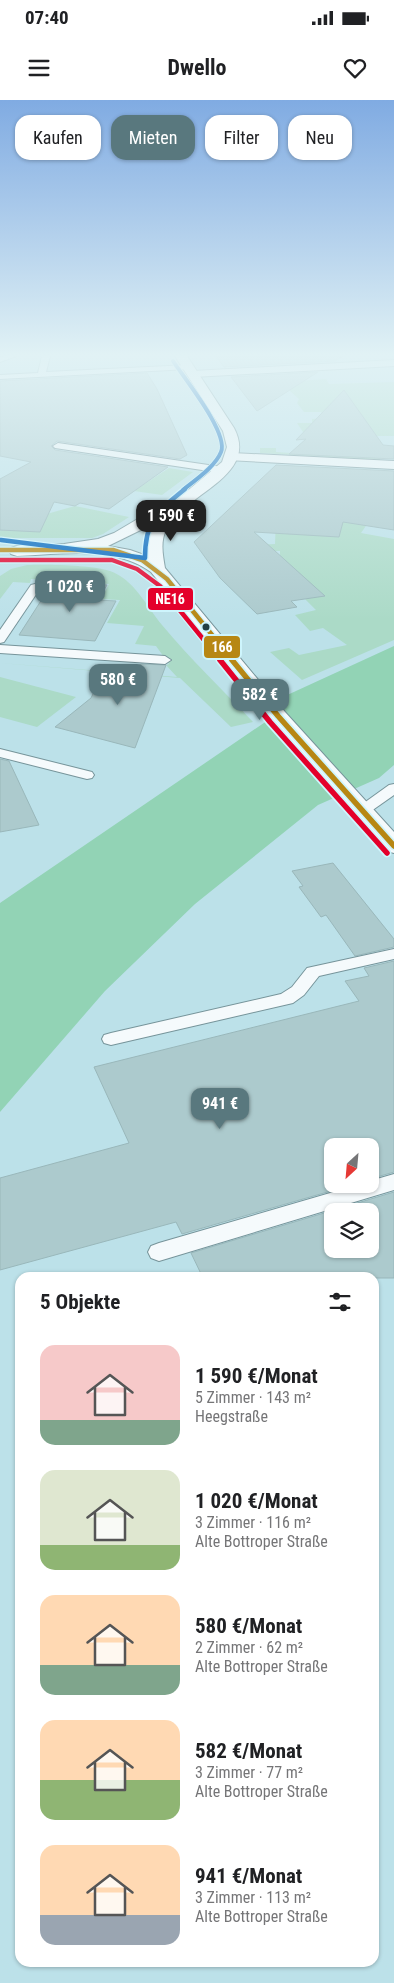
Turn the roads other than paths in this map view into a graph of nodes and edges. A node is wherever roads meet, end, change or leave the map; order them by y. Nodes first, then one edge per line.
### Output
1 (233, 444) edge
2 (58, 446) dead end
3 (232, 457) junction
4 (394, 465) edge
5 (222, 470) junction
6 (174, 510) junction
7 (64, 549) junction
8 (0, 550) edge
9 (17, 551) junction
10 (157, 569) junction
11 (35, 587) dead end
12 (0, 639) edge
13 (0, 649) edge
14 (165, 660) dead end
15 (0, 753) edge
16 (87, 776) dead end
17 (394, 788) edge
18 (362, 811) junction
19 (394, 846) edge
20 (394, 954) edge
21 (111, 1040) dead end
22 (394, 1182) edge
23 (158, 1252) dead end

1 - 3 street
2 - 5 lane
3 - 4 street
3 - 5 street
5 - 6 street
6 - 7 street
6 - 10 street
7 - 9 street
7 - 10 street
8 - 9 street
9 - 10 street
10 - 18 street
11 - 12 lane
13 - 14 lane
15 - 16 lane
17 - 18 lane
18 - 19 street
20 - 21 lane
22 - 23 lane

